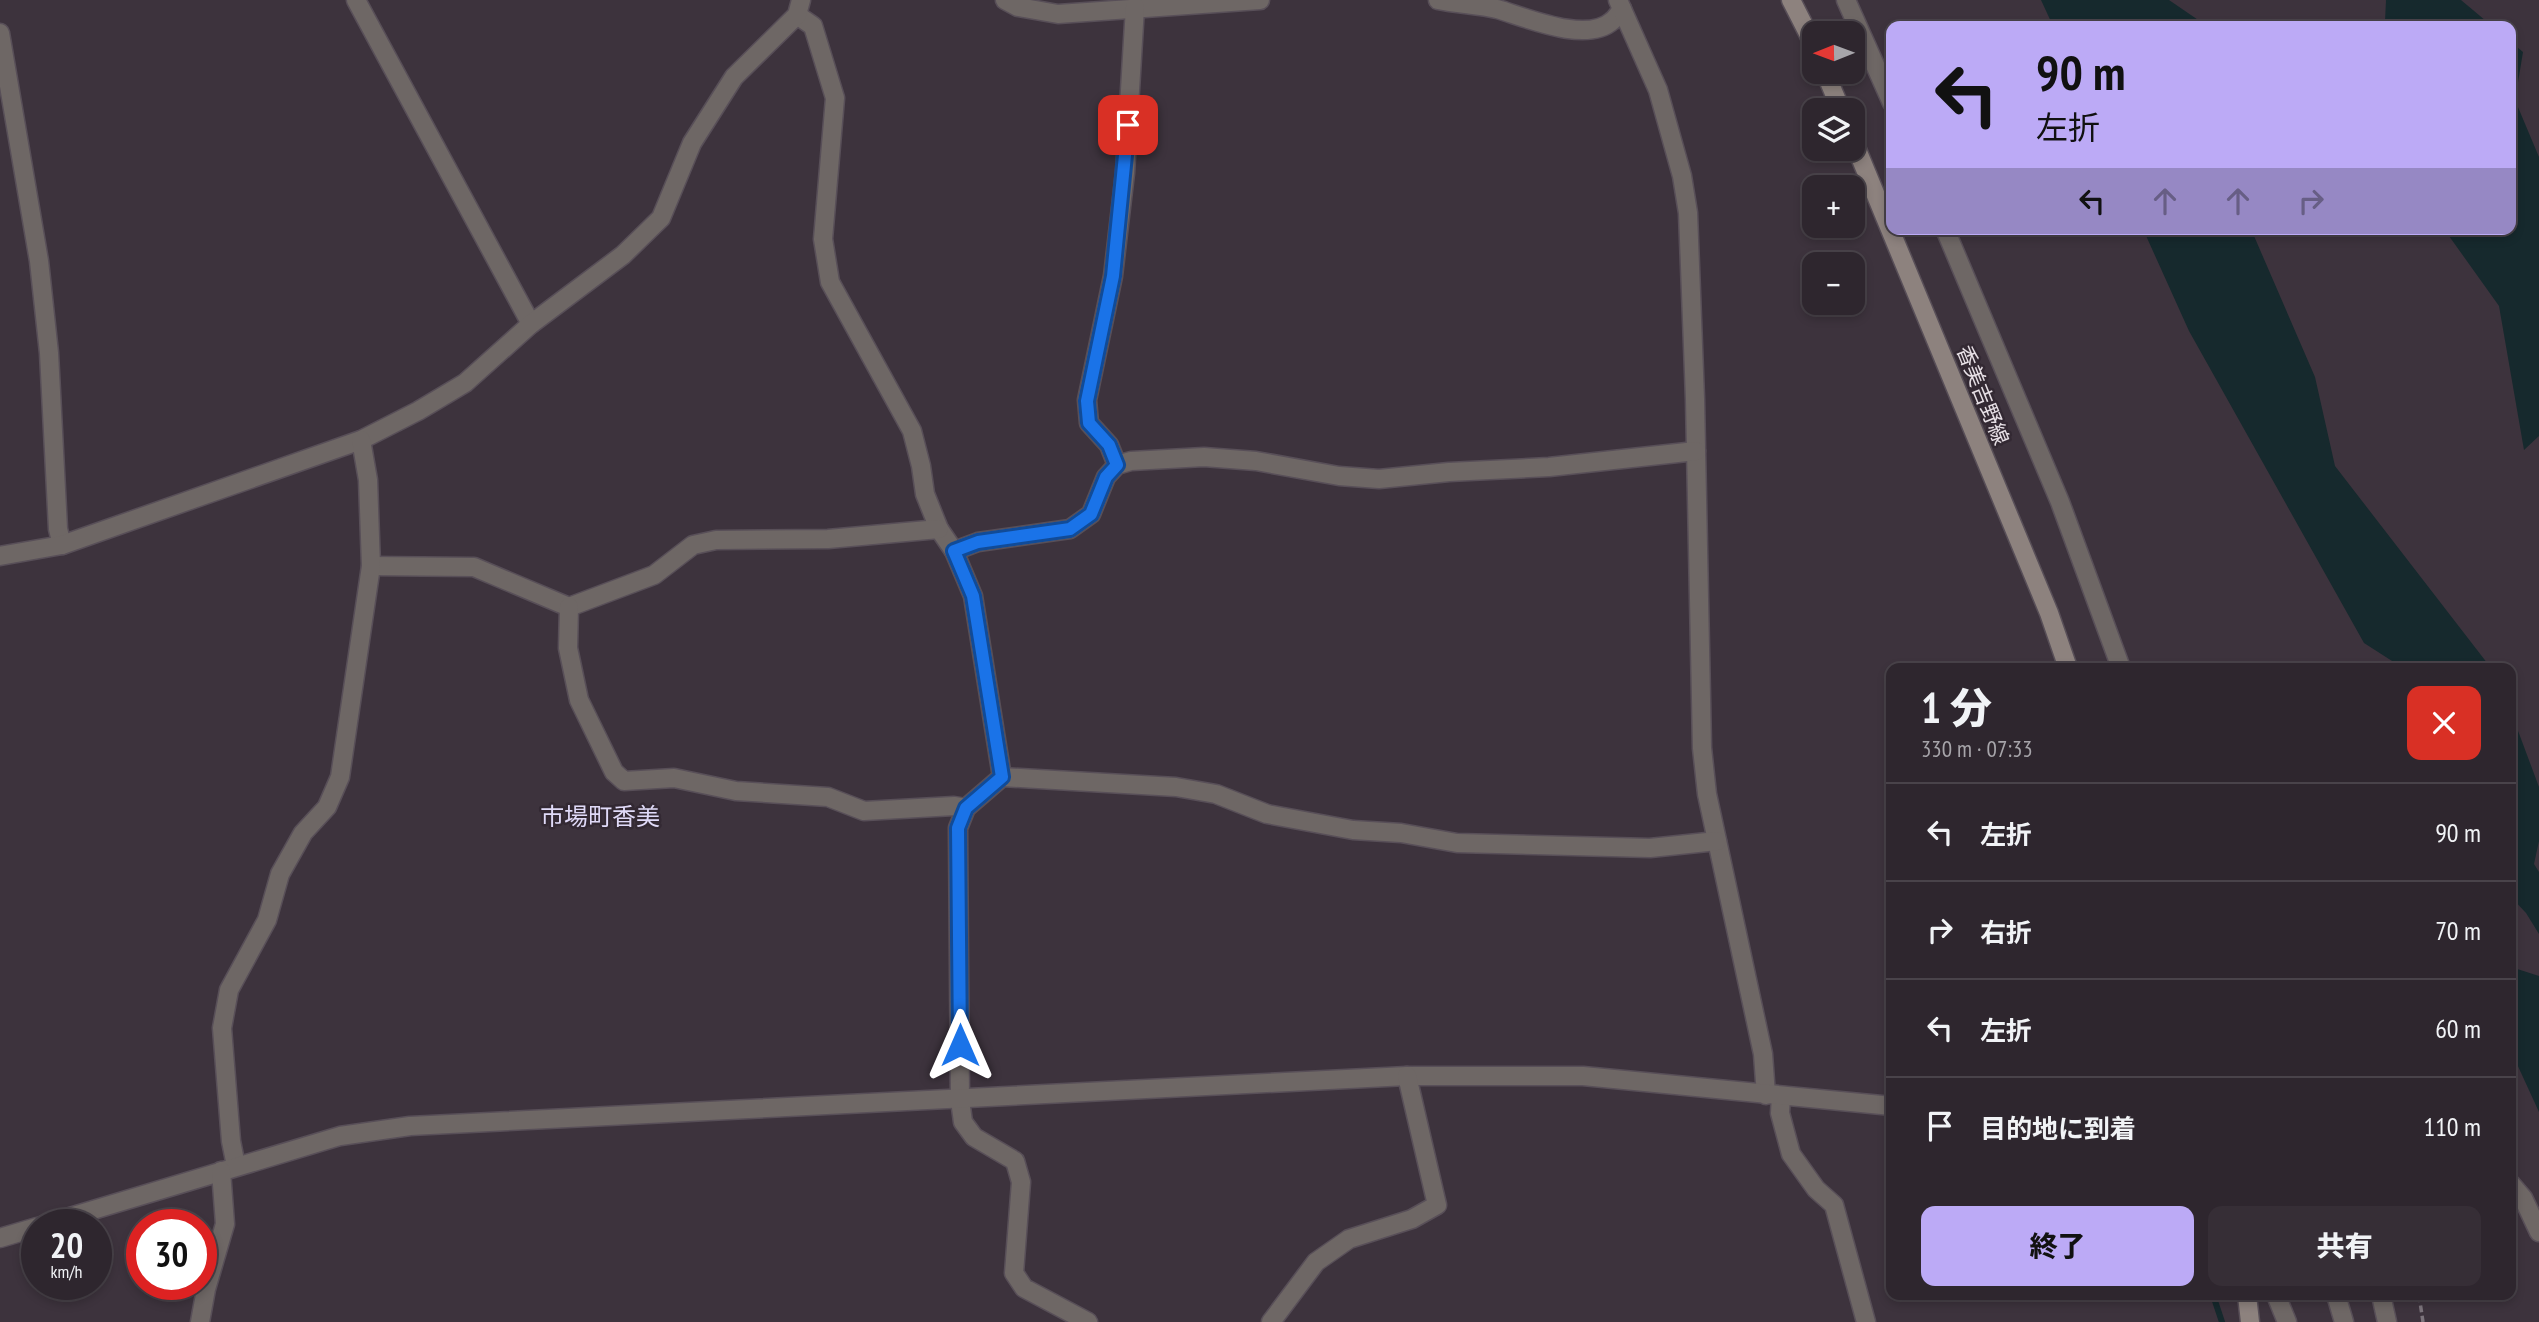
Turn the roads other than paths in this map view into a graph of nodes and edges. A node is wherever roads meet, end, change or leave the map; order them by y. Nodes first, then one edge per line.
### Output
1 (356, 0) edge
2 (1005, 0) edge
3 (1261, 0) edge
4 (1438, 0) edge
5 (1791, 0) edge
6 (1846, 0) edge
7 (1620, 4) edge
8 (1135, 7) junction
9 (799, 8) edge
10 (1802, 22) edge
11 (0, 33) edge
12 (1886, 90) edge
13 (1862, 161) edge
14 (1886, 220) edge
15 (1892, 235) edge
16 (1948, 235) edge
17 (531, 324) junction
18 (360, 440) junction
19 (1696, 451) junction
20 (1117, 465) junction
21 (939, 529) junction
22 (62, 545) junction
23 (954, 551) junction
24 (0, 556) edge
25 (371, 566) junction
26 (569, 607) junction
27 (2066, 663) edge
28 (2119, 663) edge
29 (1002, 777) junction
30 (966, 808) junction
31 (1717, 841) junction
32 (1407, 1076) junction
33 (1774, 1095) junction
34 (960, 1100) junction
35 (1886, 1105) edge
36 (228, 1169) junction
37 (2516, 1190) edge
38 (96, 1209) edge
39 (2539, 1231) edge
40 (21, 1232) edge
41 (0, 1238) edge
42 (2248, 1300) edge
43 (2278, 1300) edge
44 (2337, 1300) edge
45 (2382, 1300) edge
46 (200, 1322) edge
47 (1088, 1322) edge
48 (1271, 1322) edge
49 (1866, 1322) edge
50 (2250, 1322) edge
51 (2287, 1322) edge
52 (2344, 1322) edge
53 (2387, 1322) edge

1 - 17 street
2 - 8 street
3 - 8 street
4 - 7 street
5 - 10 main road
6 - 12 street
7 - 19 street
8 - 20 street
9 - 17 street
9 - 21 street
11 - 22 street
13 - 14 main road, 香美吉野線
15 - 27 main road, 香美吉野線
16 - 28 street
17 - 18 street
18 - 22 street
18 - 25 street
19 - 20 street
19 - 31 street
20 - 23 street
21 - 23 street
21 - 26 street
22 - 24 street
23 - 29 street
25 - 26 street
25 - 36 street
26 - 30 street
29 - 30 street
29 - 31 street
30 - 34 street
31 - 33 street
32 - 33 street
32 - 34 street
32 - 48 street
33 - 35 street
33 - 49 street
34 - 36 street
34 - 47 street
36 - 38 street
36 - 46 street
37 - 39 street
40 - 41 street
42 - 50 main road
43 - 51 street
44 - 52 street
45 - 53 street

